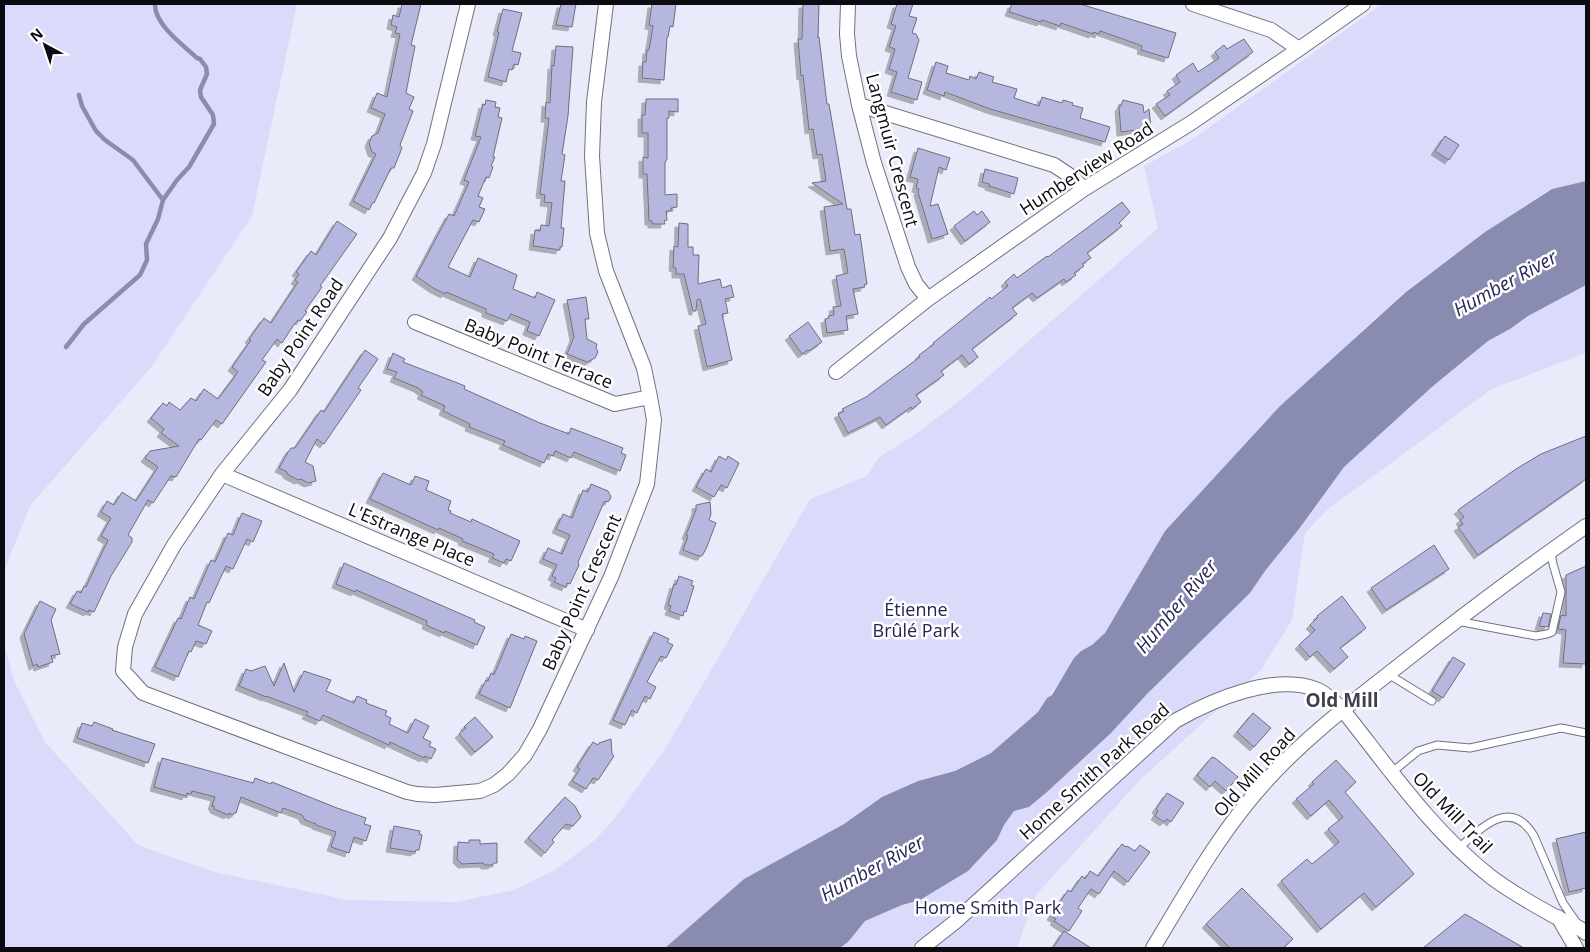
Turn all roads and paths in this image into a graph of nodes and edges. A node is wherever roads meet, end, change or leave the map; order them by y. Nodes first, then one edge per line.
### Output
1 (468, 4) edge
2 (606, 4) edge
3 (848, 4) edge
4 (1193, 4) edge
5 (1363, 4) edge
6 (1300, 49) junction
7 (859, 105) junction
8 (1084, 189) junction
9 (928, 299) junction
10 (415, 322) dead end
11 (836, 372) dead end
12 (650, 397) junction
13 (222, 474) junction
14 (1586, 526) edge
15 (1551, 552) junction
16 (1456, 621) junction
17 (587, 630) junction
18 (123, 670) joint
19 (1388, 674) junction
20 (1432, 701) dead end
21 (1342, 709) junction
22 (1586, 733) edge
23 (1391, 773) junction
24 (1458, 848) junction
25 (1558, 918) junction
26 (1583, 930) edge
27 (922, 948) edge
28 (1153, 948) edge
29 (1576, 948) edge

1 - 13 street, Baby Point Road
2 - 12 street, Baby Point Crescent
3 - 7 street, Langmuir Crescent
4 - 6 street
5 - 6 street, Humberview Road
6 - 8 street, Humberview Road
7 - 8 street
7 - 9 street, Langmuir Crescent
8 - 9 street, Humberview Road
9 - 11 street, Humberview Road
10 - 12 street, Baby Point Terrace
12 - 17 street, Baby Point Crescent
13 - 17 street, L'Estrange Place
13 - 18 street, Baby Point Road
14 - 15 street, Old Mill Road
15 - 16 street, Old Mill Road
15 - 16 lane
16 - 19 street, Old Mill Road
17 - 18 street, Baby Point Crescent
19 - 20 lane
19 - 21 street, Old Mill Road
21 - 23 street, Old Mill Trail
21 - 27 street, Home Smith Park Road
21 - 28 street, Old Mill Road
22 - 23 lane
23 - 24 street, Old Mill Trail
24 - 25 street, Old Mill Trail
24 - 26 lane
25 - 26 street, Old Mill Trail
25 - 29 street, Old Mill Trail

